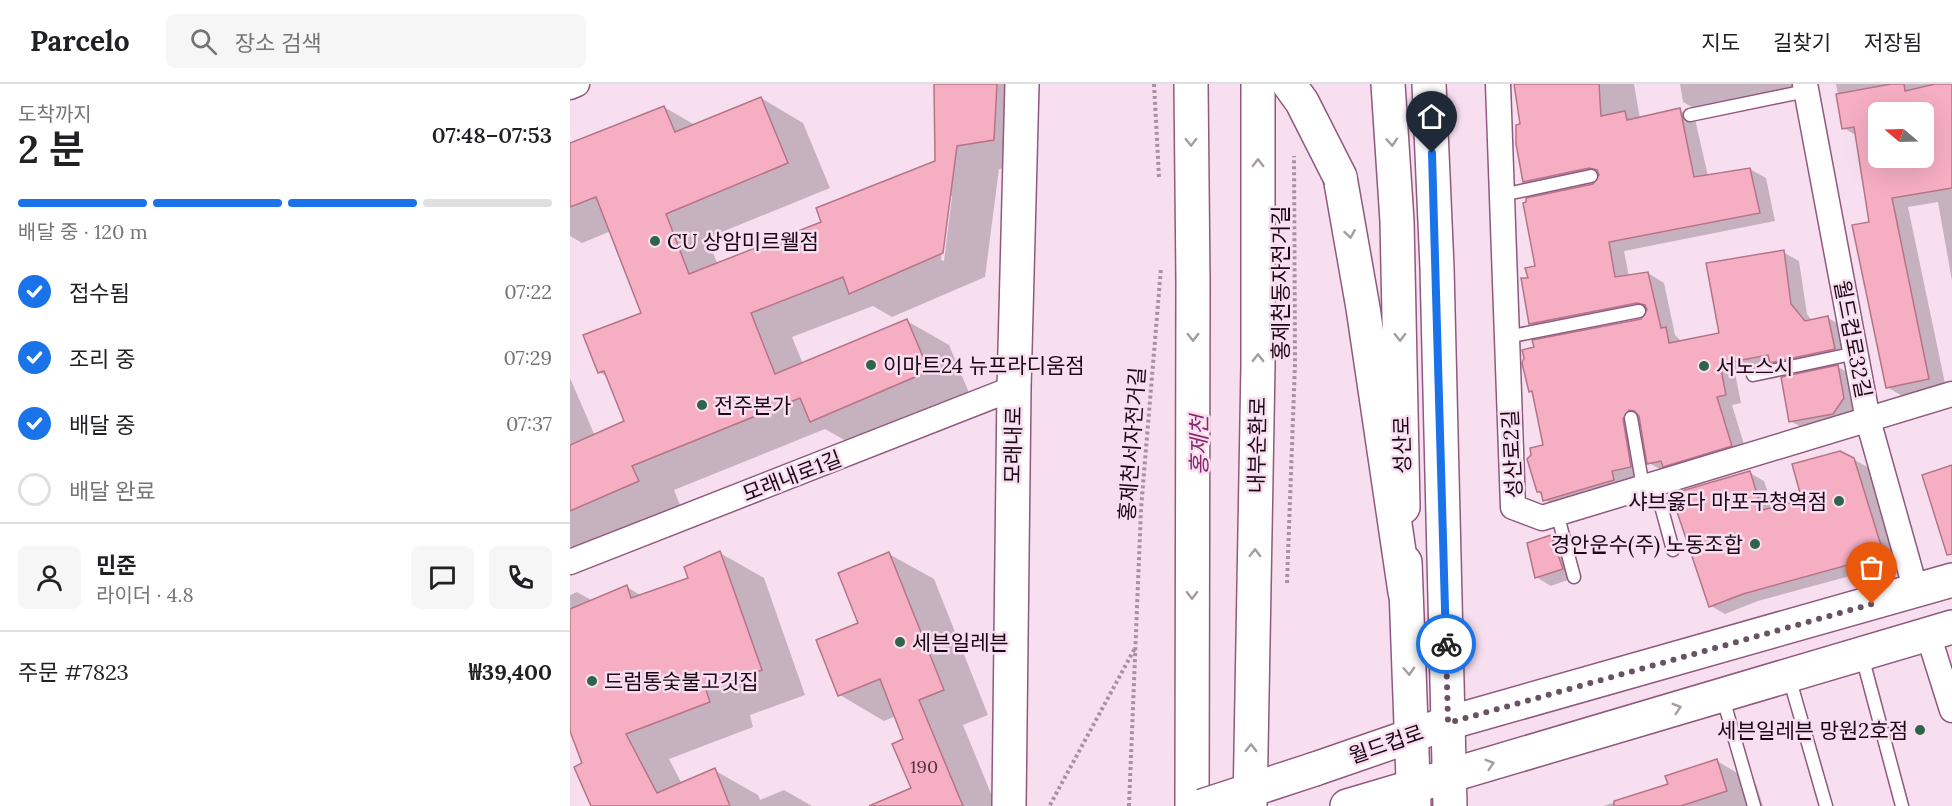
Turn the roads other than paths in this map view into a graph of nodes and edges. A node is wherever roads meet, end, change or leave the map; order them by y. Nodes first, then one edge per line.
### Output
1 (577, 84) edge
2 (1022, 84) edge
3 (1191, 84) edge
4 (1258, 84) edge
5 (1289, 84) edge
6 (1388, 84) edge
7 (1429, 84) edge
8 (1498, 84) edge
9 (1807, 86) edge
10 (570, 87) edge
11 (1690, 115) dead end
12 (1591, 176) dead end
13 (1502, 195) junction
14 (1639, 311) dead end
15 (1507, 337) junction
16 (1856, 353) junction
17 (1753, 375) dead end
18 (1014, 388) junction
19 (1952, 394) edge
20 (1631, 418) dead end
21 (1868, 420) junction
22 (1649, 485) junction
23 (1557, 513) junction
24 (1673, 550) dead end
25 (570, 562) edge
26 (1574, 578) dead end
27 (1952, 580) edge
28 (1916, 591) junction
29 (1405, 592) junction
30 (1940, 631) edge
31 (1862, 654) junction
32 (1789, 676) junction
33 (1722, 694) junction
34 (1952, 710) edge
35 (1448, 723) junction
36 (1412, 734) junction
37 (1449, 791) edge
38 (1414, 796) edge
39 (1009, 806) edge
40 (1192, 806) edge
41 (1202, 806) edge
42 (1250, 806) edge
43 (1347, 806) edge
44 (1754, 806) edge
45 (1826, 806) edge
46 (1902, 806) edge

1 - 10 street
2 - 18 main road, 모래내로
3 -> 40 main road
42 -> 4 main road, 내부순환로, bridge
5 -> 29 main road, bridge
6 -> 29 main road, 성산로
7 - 35 main road
8 - 13 street, 성산로2길
9 - 11 lane
9 - 16 street, 월드컵로32길
12 - 13 lane
13 - 15 street, 성산로2길
14 - 15 lane
15 - 23 street, 성산로2길
16 - 17 lane
16 - 21 street, 월드컵로32길
18 - 25 street, 모래내로1길
18 - 39 main road, 모래내로
19 - 21 street, 성산로2길
20 - 22 lane
21 - 22 street, 성산로2길
21 - 28 street, 월드컵로32길
22 - 23 street, 성산로2길
22 - 24 lane
23 - 26 lane
27 - 28 main road, 월드컵로
28 - 35 main road, 월드컵로
29 -> 36 main road, 성산로
30 - 31 main road
30 - 34 street
31 - 32 main road
31 - 46 lane
32 - 33 main road
32 - 45 lane
37 -> 33 main road
33 - 44 lane
35 - 36 main road, 월드컵로
35 - 37 main road
36 - 38 main road, 성산로
36 - 41 main road, 월드컵로, bridge
37 - 38 main road
38 - 43 main road

